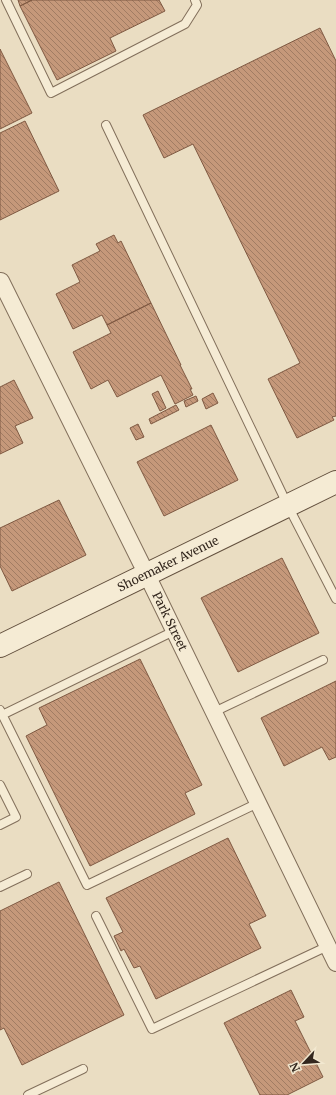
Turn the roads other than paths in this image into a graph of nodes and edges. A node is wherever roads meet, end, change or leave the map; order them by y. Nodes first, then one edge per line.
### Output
1 (6, 0) edge
2 (195, 0) edge
3 (106, 125) dead end
4 (1, 281) edge
5 (336, 482) edge
6 (288, 506) junction
7 (147, 575) junction
8 (336, 599) edge
9 (174, 631) junction
10 (0, 646) edge
11 (323, 660) dead end
12 (1, 712) edge
13 (214, 712) junction
14 (0, 785) edge
15 (258, 803) junction
16 (0, 825) edge
17 (27, 874) dead end
18 (0, 887) edge
19 (96, 916) dead end
20 (328, 946) junction
21 (336, 963) edge
22 (83, 1069) dead end
23 (28, 1095) edge

1 - 2 lane
3 - 6 lane
4 - 7 street, Park Street
5 - 6 main road, Shoemaker Avenue
6 - 7 main road, Shoemaker Avenue
6 - 8 lane
7 - 9 street, Park Street
7 - 10 main road, Shoemaker Avenue
9 - 12 lane
9 - 13 street, Park Street
11 - 13 lane
12 - 15 lane
13 - 15 street, Park Street
14 - 16 lane
15 - 20 street, Park Street
17 - 18 lane
19 - 20 lane
20 - 21 street, Park Street
22 - 23 lane

